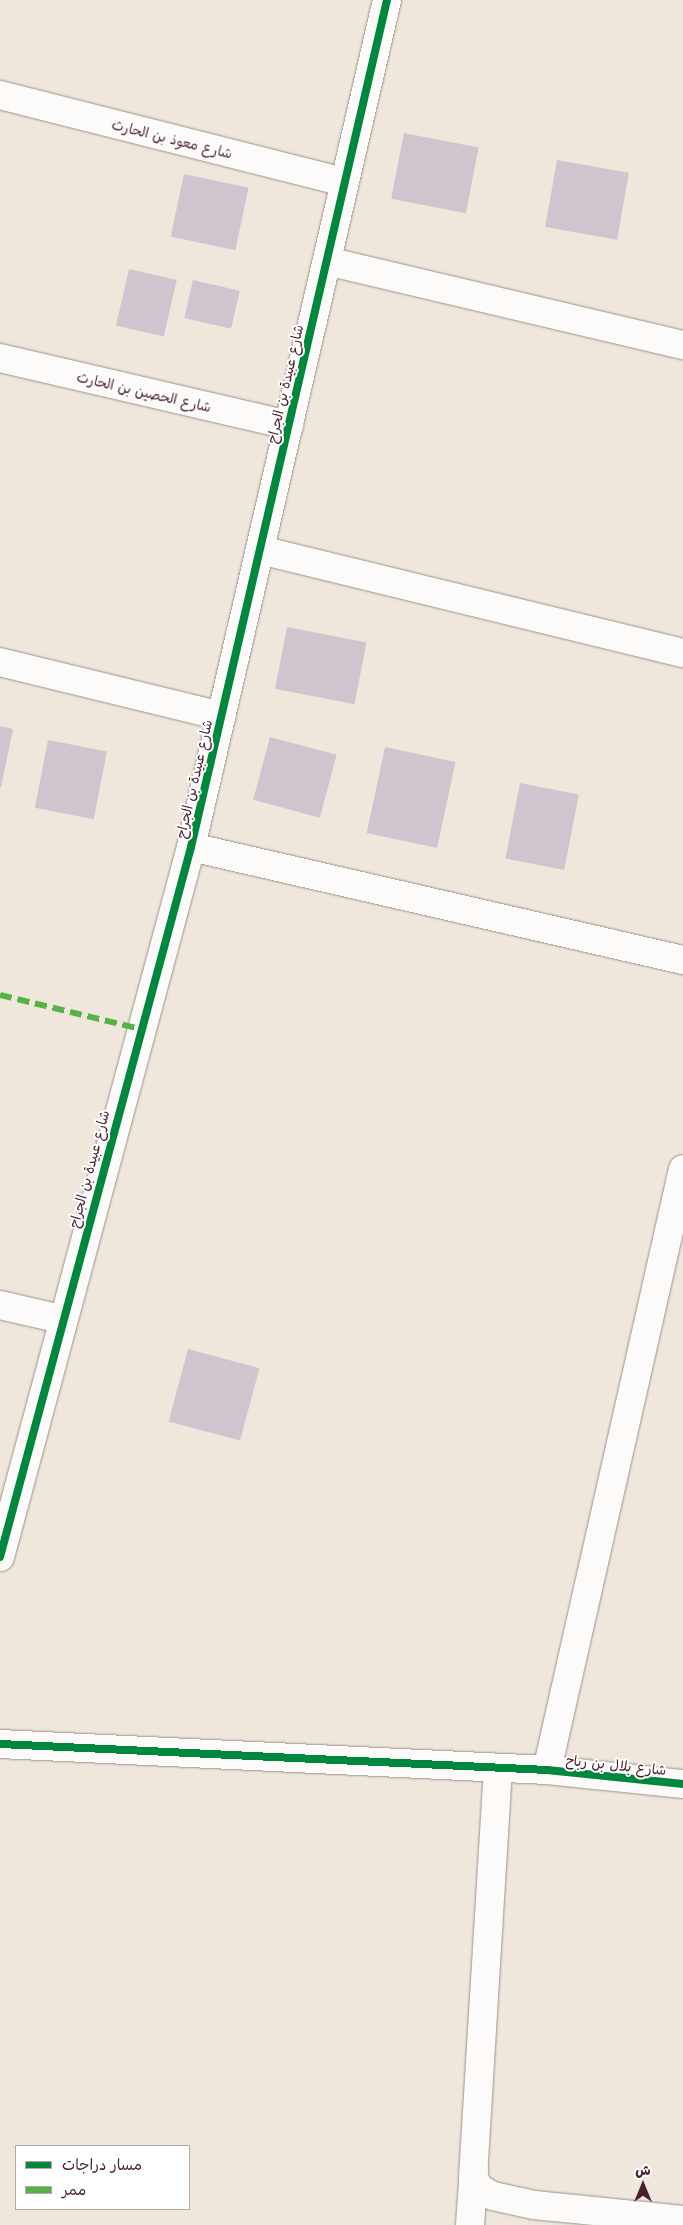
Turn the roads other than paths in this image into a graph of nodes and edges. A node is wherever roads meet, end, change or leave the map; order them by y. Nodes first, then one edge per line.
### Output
1 (386, 0) edge
2 (0, 95) edge
3 (344, 182) junction
4 (327, 261) junction
5 (683, 345) edge
6 (0, 358) edge
7 (289, 425) junction
8 (260, 550) junction
9 (683, 653) edge
10 (0, 662) edge
11 (222, 716) junction
12 (191, 847) junction
13 (683, 960) edge
14 (683, 1169) edge
15 (0, 1305) edge
16 (61, 1319) junction
17 (0, 1557) edge
18 (0, 1744) edge
19 (547, 1770) junction
20 (497, 1778) junction
21 (683, 1784) edge
22 (683, 2220) edge
23 (470, 2225) edge

1 - 3 street, شارع عبيدة بن الجراح
2 - 3 street, شارع معوذ بن الحارث
3 - 4 street, شارع عبيدة بن الجراح
4 - 5 street
4 - 7 street, شارع عبيدة بن الجراح
6 - 7 street, شارع الحصين بن الحارث
7 - 8 street, شارع عبيدة بن الجراح
8 - 9 street
8 - 11 street, شارع عبيدة بن الجراح
10 - 11 street
11 - 12 street, شارع عبيدة بن الجراح
12 - 13 street
12 - 16 street, شارع عبيدة بن الجراح
14 - 19 street
15 - 16 street
16 - 17 street, شارع عبيدة بن الجراح
18 - 20 street, شارع بلال بن رباح
19 - 20 street, شارع بلال بن رباح
19 - 21 street, شارع بلال بن رباح
20 - 22 street
20 - 23 street

